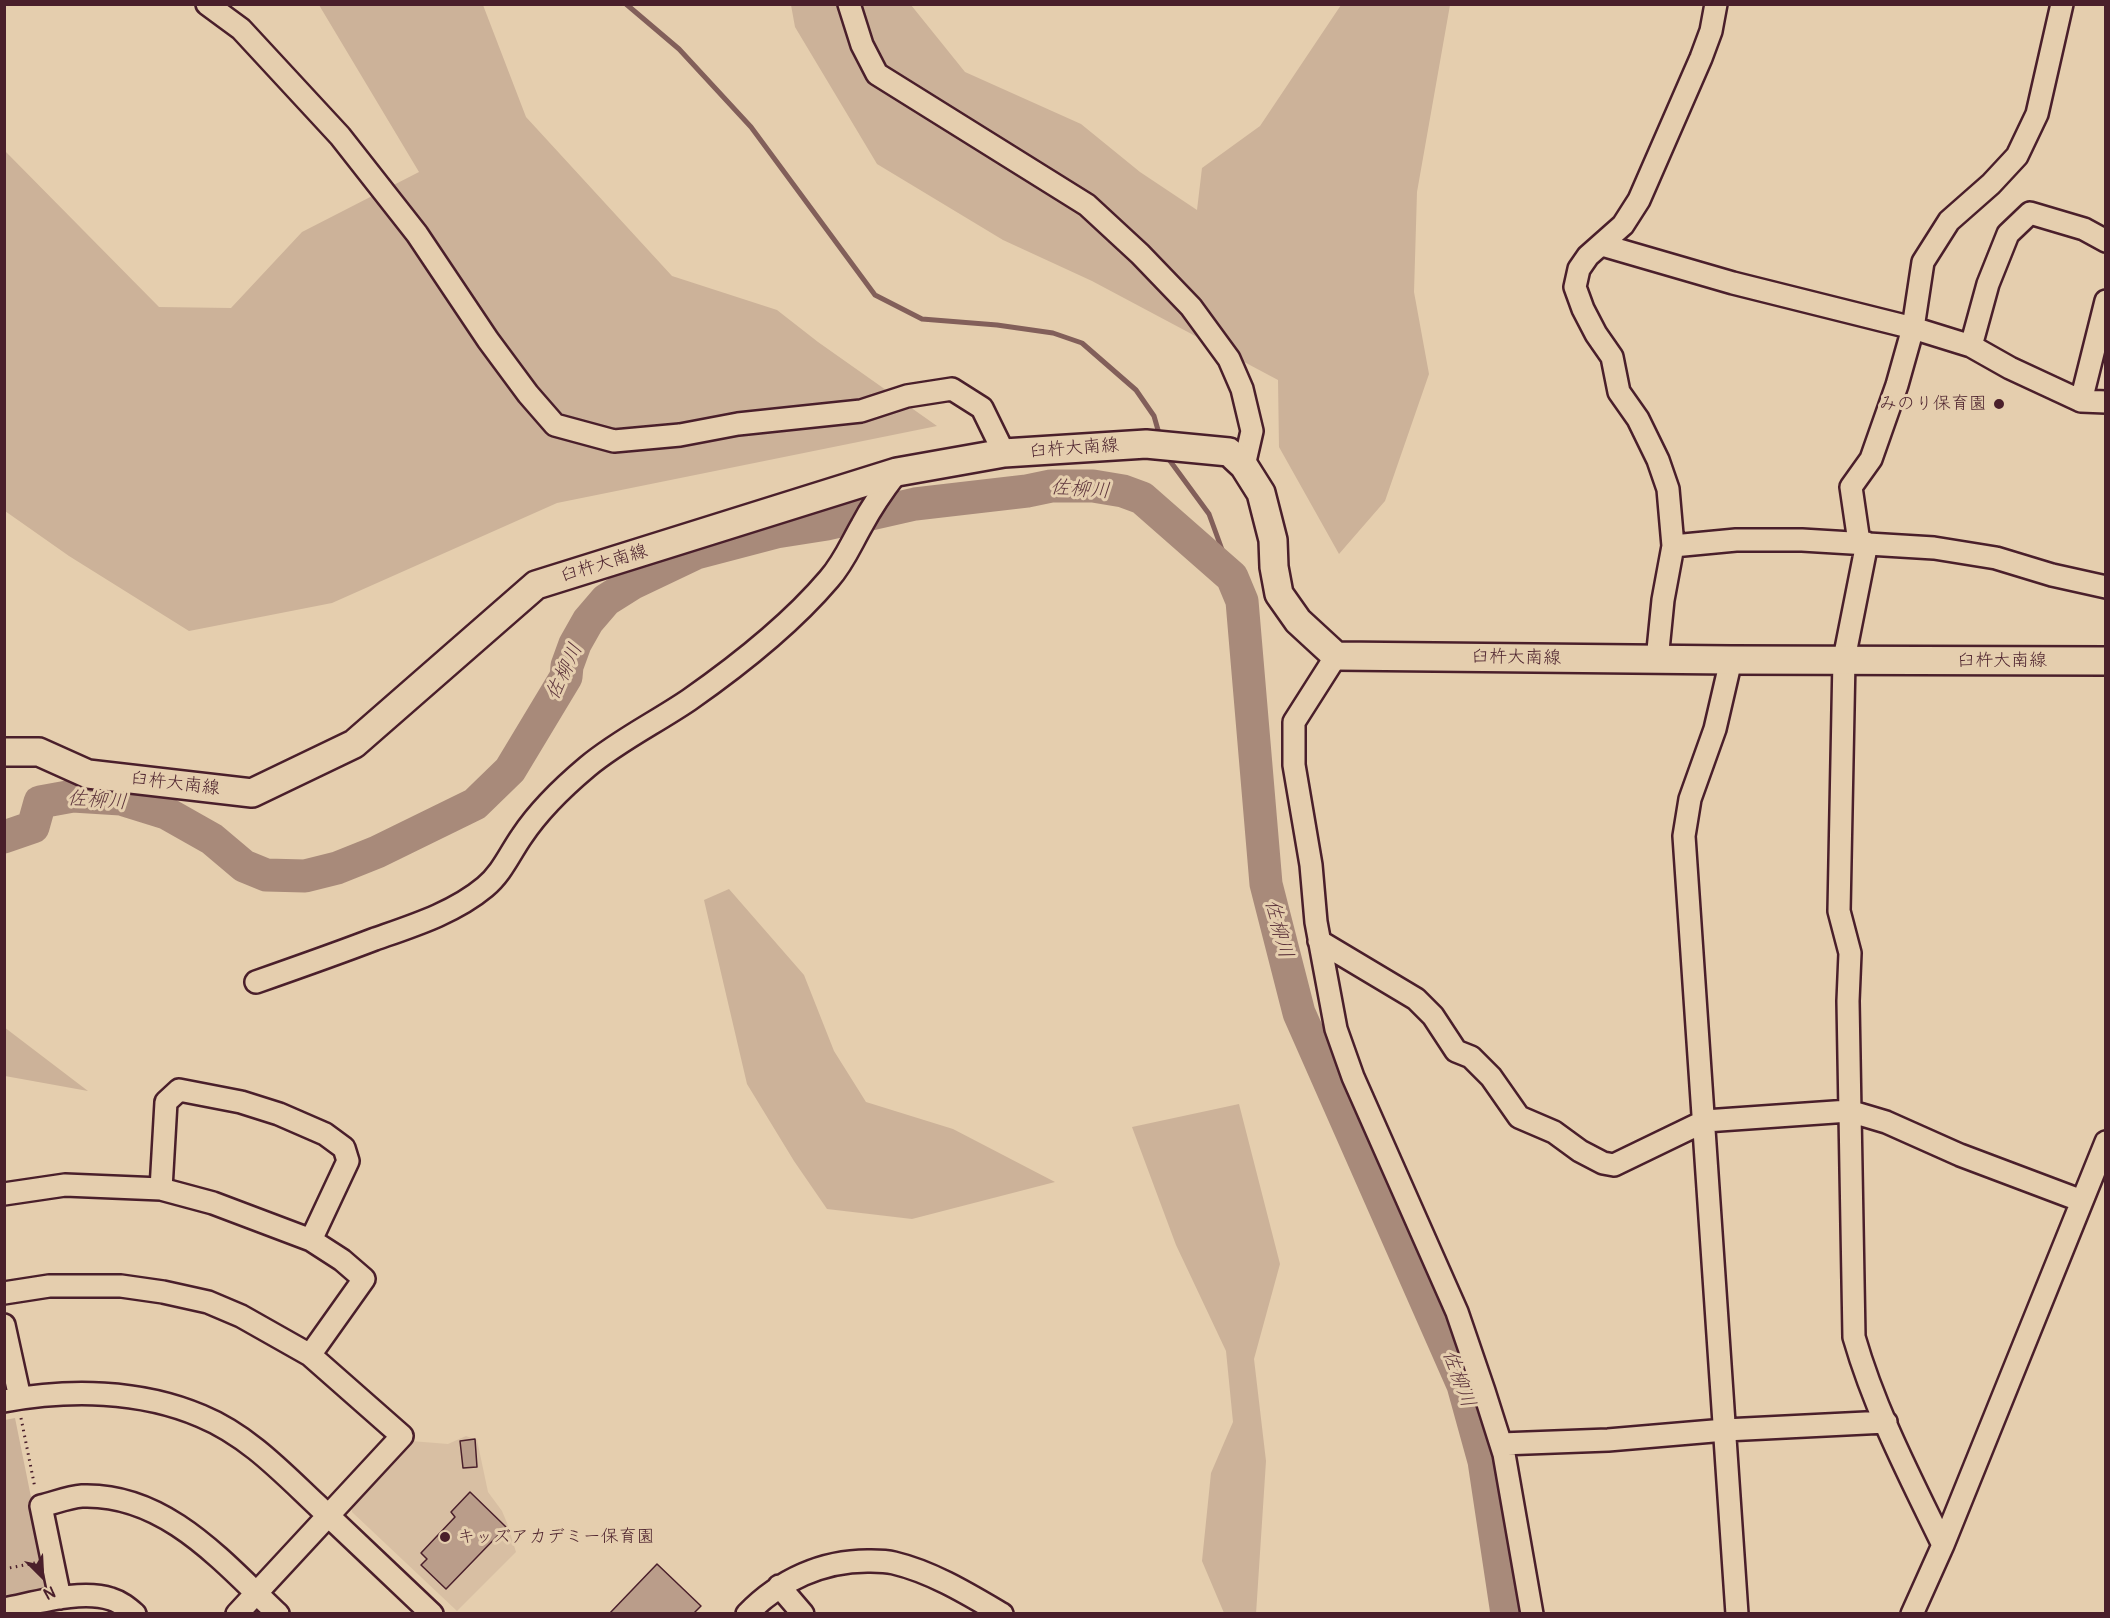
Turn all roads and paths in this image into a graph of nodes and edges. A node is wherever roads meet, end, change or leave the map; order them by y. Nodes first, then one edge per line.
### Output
1 (207, 4) edge
2 (849, 4) edge
3 (1716, 4) edge
4 (2062, 4) edge
5 (2106, 241) edge
6 (1602, 245) junction
7 (2106, 301) edge
8 (1913, 328) junction
9 (1971, 346) junction
10 (2081, 401) junction
11 (2106, 402) edge
12 (1004, 453) junction
13 (1244, 466) junction
14 (897, 472) junction
15 (1863, 543) junction
16 (1673, 546) junction
17 (2106, 587) edge
18 (1336, 656) junction
19 (1844, 659) junction
20 (1657, 660) junction
21 (1731, 660) junction
22 (2106, 661) edge
23 (4, 752) edge
24 (1319, 941) junction
25 (256, 982) dead end
26 (1850, 1111) junction
27 (1705, 1121) junction
28 (2106, 1142) edge
29 (161, 1189) junction
30 (4, 1194) edge
31 (2082, 1201) junction
32 (311, 1240) junction
33 (4, 1293) edge
34 (4, 1325) edge
35 (310, 1354) junction
36 (15, 1404) edge
37 (1886, 1422) junction
38 (1725, 1430) junction
39 (1501, 1444) junction
40 (41, 1506) junction
41 (328, 1516) junction
42 (1943, 1545) junction
43 (52, 1559) junction
44 (4, 1569) edge
45 (779, 1586) junction
46 (256, 1593) junction
47 (60, 1598) junction
48 (4, 1610) edge
49 (135, 1614) edge
50 (237, 1614) edge
51 (278, 1614) edge
52 (432, 1614) edge
53 (747, 1614) edge
54 (803, 1614) edge
55 (1002, 1614) edge
56 (1532, 1614) edge
57 (1737, 1614) edge
58 (1912, 1614) edge

1 - 12 street
2 - 13 street
3 - 6 street
4 - 8 street
5 - 9 street
6 - 8 street
6 - 16 street
7 - 10 street
8 - 9 street
8 - 15 street
9 - 10 street
10 - 11 street
12 - 13 main road, 臼杵大南線
12 - 14 main road, 臼杵大南線
13 - 18 main road, 臼杵大南線
14 - 23 main road, 臼杵大南線
14 - 25 street
15 - 16 street
15 - 17 street
15 - 19 street
16 - 20 street
18 - 20 main road, 臼杵大南線
18 - 24 street
19 - 21 main road, 臼杵大南線
19 - 22 main road, 臼杵大南線
19 - 26 street
20 - 21 main road, 臼杵大南線
21 - 27 street
24 - 27 street
24 - 39 street
26 - 27 street
26 - 31 street
26 - 37 street
27 - 38 street
28 - 31 street
29 - 30 street
29 - 32 street
29 - 32 street
31 - 42 street
32 - 35 street
33 - 35 street
34 - 36 street
35 - 41 street
36 - 40 path
36 - 41 street
37 - 38 street
37 - 42 street
38 - 39 street
38 - 57 street
39 - 56 street
40 - 43 street
40 - 46 street
41 - 46 street
41 - 52 street
42 - 58 street
43 - 44 path
43 - 47 street
45 - 53 street
45 - 54 street
45 - 55 street
46 - 50 street
46 - 51 street
47 - 48 street
47 - 49 street

